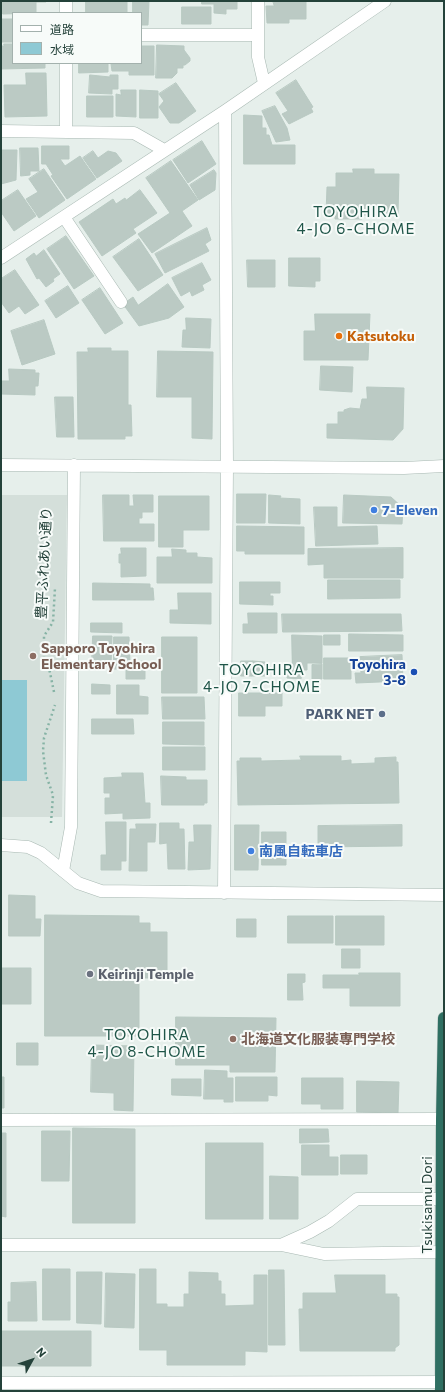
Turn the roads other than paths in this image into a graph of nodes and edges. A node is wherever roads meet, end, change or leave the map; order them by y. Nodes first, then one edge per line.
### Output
1 (66, 1) edge
2 (258, 1) edge
3 (385, 1) edge
4 (66, 12) edge
5 (142, 35) edge
6 (258, 35) junction
7 (66, 64) edge
8 (264, 83) junction
9 (225, 111) junction
10 (1, 131) edge
11 (66, 132) junction
12 (164, 150) junction
13 (64, 216) junction
14 (1, 258) edge
15 (120, 302) dead end
16 (1, 465) edge
17 (74, 465) junction
18 (444, 466) edge
19 (227, 467) junction
20 (1, 845) edge
21 (63, 871) junction
22 (224, 893) junction
23 (444, 895) edge
24 (444, 1018) edge
25 (442, 1119) junction
26 (1, 1120) edge
27 (443, 1137) edge
28 (442, 1199) junction
29 (1, 1245) edge
30 (281, 1245) junction
31 (442, 1252) junction
32 (1, 1383) edge
33 (442, 1385) edge
34 (128, 1387) edge

1 - 4 street
2 - 6 street
3 - 8 street
5 - 6 street
6 - 8 street
7 - 11 street
8 - 9 street
9 - 12 street
9 - 19 street
10 - 11 street
11 - 12 street
12 - 13 street
13 - 14 street
13 - 15 street
16 - 17 street
17 - 19 street
17 - 21 street
18 - 19 street
19 - 22 street
20 - 21 street
21 - 22 street
22 - 23 street
24 - 25 highway, Tsukisamu Dori
25 - 26 street
25 - 27 highway, Tsukisamu Dori
27 - 28 highway, Tsukisamu Dori
28 - 30 street
28 - 31 highway, Tsukisamu Dori
29 - 30 street
30 - 31 street
31 - 33 highway, Tsukisamu Dori
32 - 34 street
33 - 34 street

